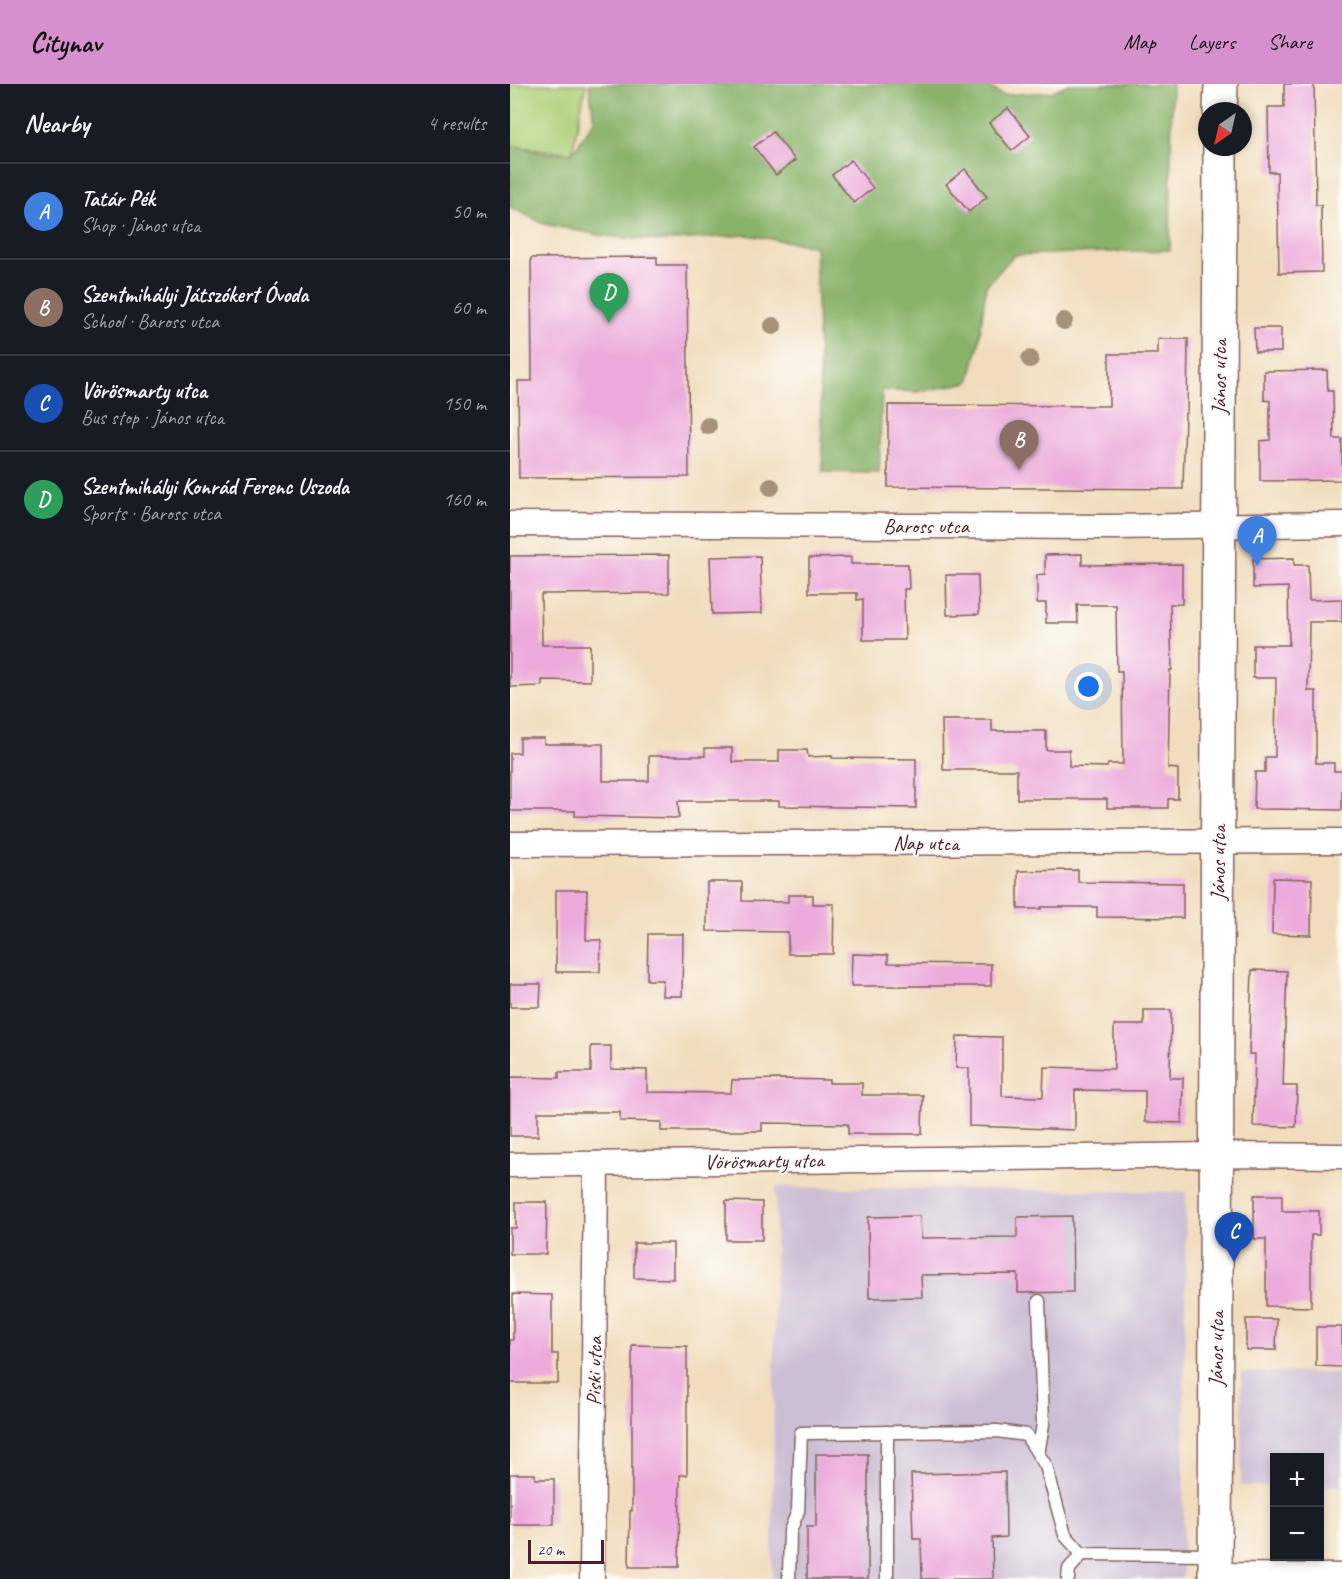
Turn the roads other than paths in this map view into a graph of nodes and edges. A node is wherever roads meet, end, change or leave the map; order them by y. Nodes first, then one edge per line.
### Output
1 (1221, 84) edge
2 (1220, 102) edge
3 (1220, 156) edge
4 (510, 524) edge
5 (1342, 524) edge
6 (1219, 525) junction
7 (1342, 841) edge
8 (1218, 842) junction
9 (510, 844) edge
10 (1216, 1155) junction
11 (1342, 1156) edge
12 (596, 1164) junction
13 (510, 1165) edge
14 (1039, 1301) dead end
15 (886, 1432) junction
16 (1038, 1454) junction
17 (1082, 1554) junction
18 (1215, 1570) edge
19 (1342, 1576) edge
20 (592, 1579) edge
21 (789, 1579) edge
22 (887, 1579) edge
23 (1068, 1579) edge

1 - 2 street
3 - 6 street, János utca
4 - 6 street, Baross utca
5 - 6 street, Baross utca
6 - 8 street, János utca
7 - 8 street, Nap utca
8 - 9 street, Nap utca
8 - 10 street, János utca
10 - 11 street, Vörösmarty utca
10 - 12 street, Vörösmarty utca
10 - 18 street, János utca
12 - 13 street, Vörösmarty utca
12 - 20 street, Piski utca
14 - 16 lane
15 - 16 lane
15 - 21 lane
15 - 22 lane
16 - 17 lane
17 - 18 lane
17 - 23 lane
18 - 19 street

